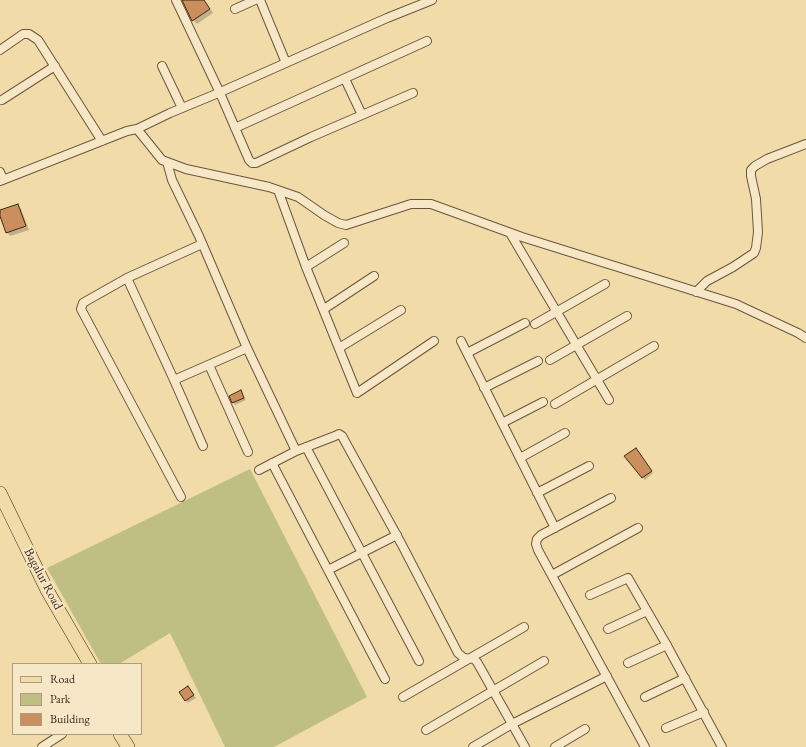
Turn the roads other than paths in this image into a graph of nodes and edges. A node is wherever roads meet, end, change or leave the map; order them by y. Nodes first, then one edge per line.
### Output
1 (176, 0) edge
2 (255, 0) edge
3 (260, 0) edge
4 (432, 0) edge
5 (235, 9) dead end
6 (427, 41) dead end
7 (0, 50) edge
8 (286, 63) junction
9 (55, 66) junction
10 (162, 66) dead end
11 (345, 79) junction
12 (220, 92) junction
13 (413, 93) dead end
14 (2, 100) dead end
15 (182, 108) junction
16 (362, 115) junction
17 (235, 128) junction
18 (137, 129) junction
19 (102, 141) junction
20 (806, 144) edge
21 (167, 162) junction
22 (1, 177) edge
23 (278, 190) junction
24 (510, 233) junction
25 (344, 243) dead end
26 (202, 244) junction
27 (306, 267) junction
28 (374, 276) dead end
29 (127, 278) junction
30 (605, 284) dead end
31 (696, 292) junction
32 (324, 309) junction
33 (401, 310) dead end
34 (557, 311) junction
35 (627, 316) dead end
36 (525, 323) dead end
37 (535, 324) dead end
38 (806, 338) edge
39 (434, 341) dead end
40 (461, 341) dead end
41 (576, 344) junction
42 (654, 346) dead end
43 (247, 348) junction
44 (339, 348) junction
45 (467, 353) junction
46 (550, 360) dead end
47 (538, 361) dead end
48 (209, 365) junction
49 (597, 379) junction
50 (174, 380) junction
51 (484, 388) junction
52 (609, 400) dead end
53 (543, 402) dead end
54 (555, 404) dead end
55 (502, 423) junction
56 (565, 434) dead end
57 (202, 446) dead end
58 (306, 447) junction
59 (296, 451) junction
60 (248, 452) dead end
61 (520, 458) junction
62 (272, 463) junction
63 (588, 466) dead end
64 (259, 470) dead end
65 (0, 493) edge
66 (537, 493) junction
67 (181, 497) dead end
68 (611, 498) dead end
69 (0, 514) edge
70 (555, 528) junction
71 (638, 528) dead end
72 (397, 535) junction
73 (362, 553) junction
74 (328, 570) junction
75 (552, 575) junction
76 (590, 595) dead end
77 (647, 611) junction
78 (524, 627) dead end
79 (608, 629) dead end
80 (667, 645) junction
81 (471, 658) junction
82 (419, 661) dead end
83 (544, 661) dead end
84 (79, 663) edge
85 (89, 663) edge
86 (628, 663) dead end
87 (607, 676) junction
88 (685, 678) junction
89 (385, 679) dead end
90 (493, 690) junction
91 (403, 697) dead end
92 (645, 697) dead end
93 (704, 712) junction
94 (512, 724) junction
95 (666, 728) dead end
96 (585, 729) dead end
97 (426, 730) dead end
98 (60, 735) edge
99 (121, 735) edge
100 (130, 735) edge
101 (720, 746) edge
102 (42, 747) edge
103 (128, 747) edge
104 (137, 747) edge
105 (474, 747) edge
106 (525, 747) edge
107 (555, 747) edge
108 (645, 747) edge

1 - 12 street
2 - 5 street
3 - 8 street
4 - 8 street
6 - 11 street
7 - 9 street
8 - 12 street
9 - 14 street
9 - 19 street
10 - 15 street
11 - 16 street
11 - 17 street
12 - 15 street
12 - 17 street
13 - 16 street
15 - 18 street
16 - 17 street
18 - 19 street
18 - 21 street
19 - 22 street
20 - 31 street
21 - 23 street
21 - 26 street
23 - 24 street
23 - 27 street
24 - 31 street
24 - 34 street
25 - 27 street
26 - 29 street
26 - 43 street
27 - 32 street
28 - 32 street
29 - 50 street
29 - 67 street
30 - 34 street
31 - 38 street
32 - 44 street
33 - 44 street
34 - 37 street
34 - 41 street
35 - 41 street
36 - 45 street
39 - 44 street
40 - 45 street
41 - 46 street
41 - 49 street
42 - 49 street
43 - 48 street
43 - 59 street
45 - 51 street
47 - 51 street
48 - 50 street
48 - 60 street
49 - 52 street
49 - 54 street
50 - 57 street
51 - 55 street
53 - 55 street
55 - 61 street
56 - 61 street
58 - 59 street
58 - 72 street
58 - 73 street
59 - 62 street
61 - 66 street
62 - 64 street
62 - 74 street
63 - 66 street
65 - 85 main road, Bagalur Road
66 - 70 street
68 - 70 street
69 - 84 main road, Bagalur Road
70 - 75 street
71 - 75 street
72 - 73 street
72 - 81 street
73 - 74 street
73 - 82 street
74 - 89 street
75 - 87 street
76 - 77 street
77 - 79 street
77 - 80 street
78 - 81 street
80 - 86 street
80 - 88 street
81 - 90 street
81 - 91 street
83 - 90 street
87 - 94 street
87 - 108 street
88 - 92 street
88 - 93 street
90 - 94 street
90 - 97 street
93 - 95 street
93 - 101 street
94 - 105 street
94 - 106 street
96 - 107 street
98 - 102 street
99 - 103 main road
100 - 104 main road

